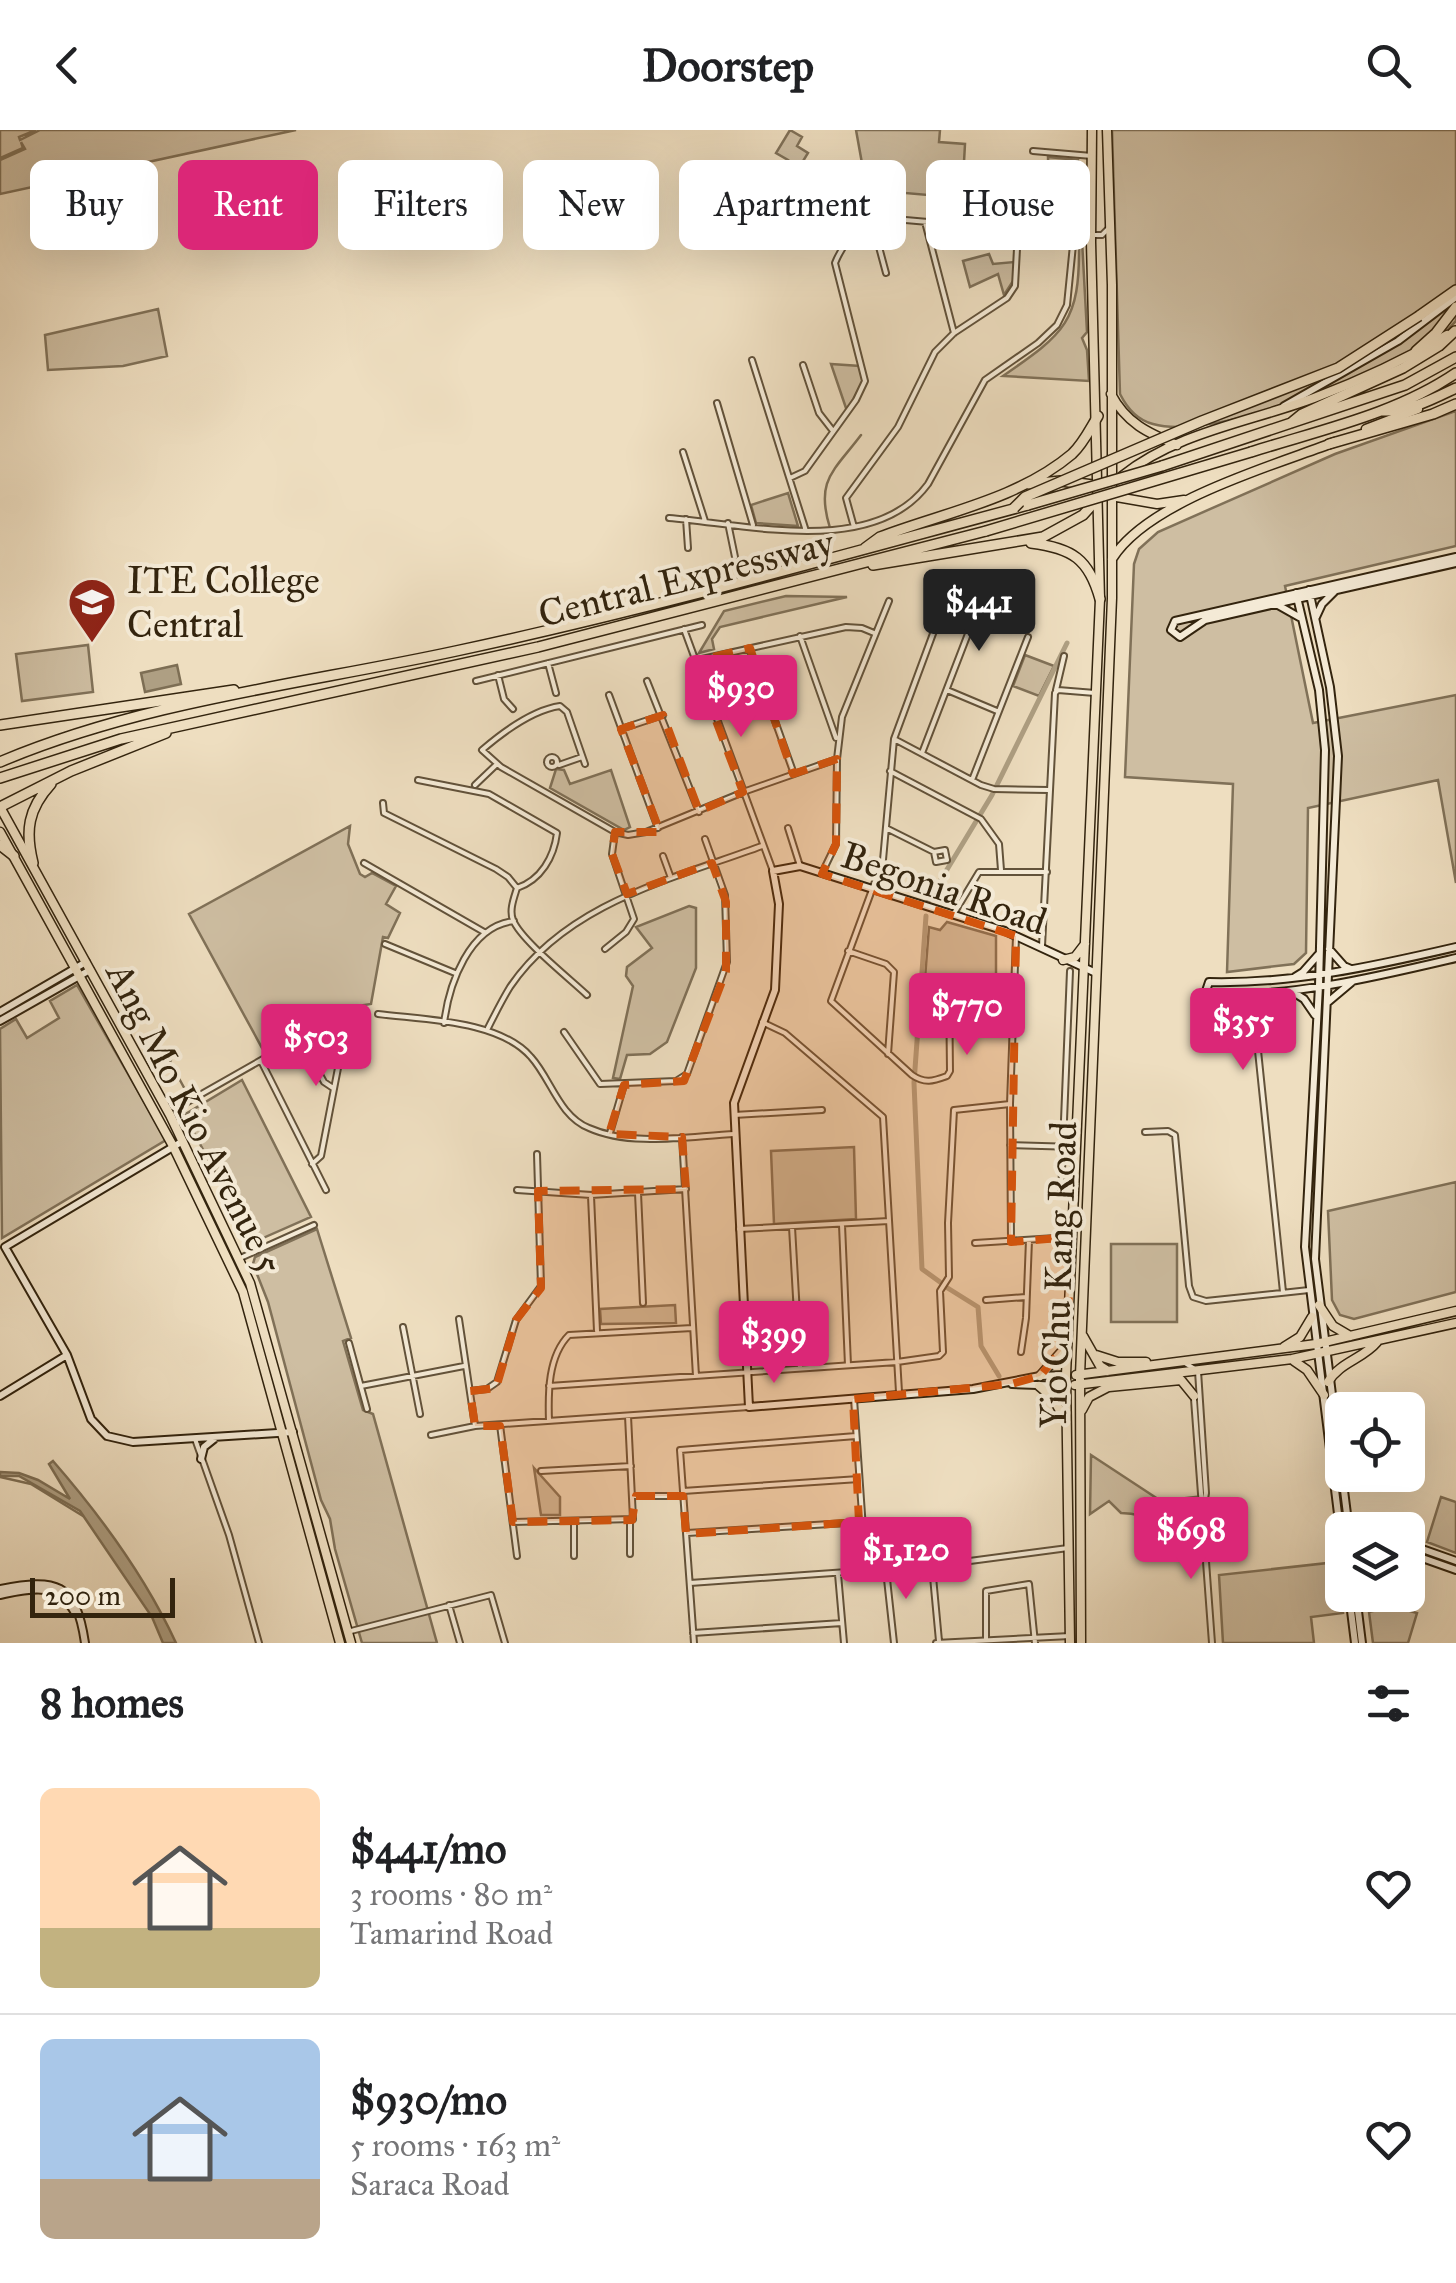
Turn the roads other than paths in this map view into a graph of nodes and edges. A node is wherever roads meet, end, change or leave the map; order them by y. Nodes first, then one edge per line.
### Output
1 (1092, 130) edge
2 (1108, 130) edge
3 (1033, 151) dead end
4 (1092, 156) junction
5 (906, 220) edge
6 (1092, 220) junction
7 (924, 222) joint
8 (1111, 222) junction
9 (1091, 235) junction
10 (842, 250) edge
11 (880, 250) edge
12 (1017, 250) edge
13 (1072, 250) edge
14 (886, 274) dead end
15 (1456, 294) edge
16 (1456, 307) edge
17 (1455, 330) edge
18 (954, 333) junction
19 (1416, 351) junction
20 (1456, 357) edge
21 (752, 360) dead end
22 (803, 364) dead end
23 (1456, 373) edge
24 (1456, 390) edge
25 (1111, 393) junction
26 (717, 403) dead end
27 (1456, 404) edge
28 (1283, 407) junction
29 (1380, 410) junction
30 (1098, 416) junction
31 (1290, 425) junction
32 (833, 432) junction
33 (1330, 444) junction
34 (1177, 445) junction
35 (684, 452) dead end
36 (790, 478) junction
37 (1021, 485) junction
38 (1105, 491) junction
39 (1194, 498) junction
40 (1014, 508) junction
41 (670, 518) dead end
42 (686, 519) junction
43 (704, 521) junction
44 (728, 522) junction
45 (753, 526) junction
46 (854, 527) junction
47 (806, 531) junction
48 (1020, 542) junction
49 (688, 548) dead end
50 (863, 550) junction
51 (735, 558) dead end
52 (1112, 559) junction
53 (1456, 560) edge
54 (865, 564) junction
55 (1336, 590) junction
56 (1310, 593) junction
57 (1297, 596) junction
58 (1100, 599) junction
59 (888, 600) dead end
60 (1276, 604) junction
61 (1316, 619) junction
62 (1303, 622) junction
63 (702, 624) dead end
64 (684, 629) junction
65 (874, 633) junction
66 (800, 636) junction
67 (1028, 637) dead end
68 (750, 648) junction
69 (1064, 656) dead end
70 (705, 658) junction
71 (694, 661) junction
72 (548, 663) junction
73 (698, 673) junction
74 (498, 675) junction
75 (1109, 676) junction
76 (476, 680) dead end
77 (647, 680) dead end
78 (260, 689) junction
79 (947, 690) junction
80 (1056, 690) junction
81 (556, 693) dead end
82 (1095, 693) junction
83 (608, 695) dead end
84 (1108, 708) junction
85 (513, 709) dead end
86 (997, 712) junction
87 (663, 714) junction
88 (829, 718) junction
89 (842, 718) junction
90 (191, 722) junction
91 (17, 724) junction
92 (0, 725) edge
93 (621, 729) junction
94 (0, 733) edge
95 (894, 739) junction
96 (838, 742) junction
97 (922, 753) junction
98 (582, 756) junction
99 (837, 759) junction
100 (0, 762) edge
101 (497, 764) junction
102 (585, 764) dead end
103 (556, 766) dead end
104 (890, 772) junction
105 (794, 774) junction
106 (0, 778) edge
107 (56, 779) junction
108 (418, 780) dead end
109 (972, 780) junction
110 (475, 785) dead end
111 (1049, 790) junction
112 (742, 792) junction
113 (383, 803) dead end
114 (0, 807) edge
115 (698, 812) junction
116 (658, 828) junction
117 (788, 828) dead end
118 (886, 828) junction
119 (0, 832) edge
120 (615, 832) junction
121 (705, 839) dead end
122 (0, 845) edge
123 (762, 846) junction
124 (934, 852) dead end
125 (14, 856) junction
126 (663, 856) dead end
127 (364, 863) dead end
128 (712, 863) junction
129 (32, 864) junction
130 (800, 866) junction
131 (772, 870) junction
132 (1001, 870) junction
133 (1046, 872) junction
134 (822, 874) junction
135 (671, 878) junction
136 (516, 888) junction
137 (873, 891) junction
138 (627, 894) junction
139 (952, 916) junction
140 (514, 921) junction
141 (484, 932) junction
142 (1016, 936) junction
143 (385, 944) dead end
144 (1086, 944) junction
145 (1456, 947) edge
146 (605, 949) dead end
147 (1329, 949) junction
148 (1042, 950) junction
149 (848, 951) junction
150 (541, 952) junction
151 (1320, 952) junction
152 (70, 958) junction
153 (1456, 958) edge
154 (1063, 960) junction
155 (88, 966) junction
156 (1084, 969) junction
157 (1352, 970) junction
158 (1070, 971) dead end
159 (77, 972) junction
160 (1096, 973) junction
161 (457, 974) junction
162 (1324, 975) junction
163 (62, 976) junction
164 (96, 980) junction
165 (1289, 980) junction
166 (1354, 980) junction
167 (949, 985) dead end
168 (1324, 985) junction
169 (84, 986) junction
170 (1292, 991) junction
171 (587, 995) dead end
172 (1327, 1003) junction
173 (0, 1012) edge
174 (378, 1014) dead end
175 (1317, 1020) junction
176 (0, 1021) edge
177 (444, 1022) junction
178 (762, 1022) junction
179 (487, 1029) junction
180 (564, 1032) dead end
181 (344, 1037) dead end
182 (1257, 1040) dead end
183 (888, 1054) junction
184 (260, 1060) junction
185 (624, 1085) junction
186 (333, 1088) junction
187 (160, 1098) junction
188 (184, 1104) junction
189 (1010, 1104) junction
190 (822, 1110) dead end
191 (734, 1115) junction
192 (177, 1128) junction
193 (1145, 1132) dead end
194 (609, 1134) junction
195 (734, 1134) junction
196 (1090, 1134) junction
197 (682, 1137) junction
198 (183, 1141) junction
199 (1010, 1145) junction
200 (173, 1146) junction
201 (1063, 1147) junction
202 (1076, 1147) junction
203 (536, 1154) dead end
204 (1090, 1161) junction
205 (312, 1164) junction
206 (686, 1189) junction
207 (326, 1190) dead end
208 (517, 1190) dead end
209 (538, 1191) junction
210 (638, 1193) junction
211 (590, 1195) junction
212 (1061, 1196) dead end
213 (889, 1221) junction
214 (842, 1224) junction
215 (314, 1225) dead end
216 (792, 1226) junction
217 (738, 1229) junction
218 (1071, 1237) junction
219 (1029, 1240) junction
220 (1011, 1241) junction
221 (975, 1244) dead end
222 (238, 1259) junction
223 (1305, 1290) junction
224 (1283, 1292) junction
225 (1027, 1297) junction
226 (986, 1300) dead end
227 (643, 1304) dead end
228 (1315, 1306) junction
229 (1456, 1311) edge
230 (1312, 1318) junction
231 (458, 1319) dead end
232 (1456, 1323) edge
233 (403, 1327) dead end
234 (692, 1328) junction
235 (597, 1332) junction
236 (1083, 1336) junction
237 (1350, 1336) junction
238 (1377, 1342) junction
239 (349, 1343) dead end
240 (1320, 1343) junction
241 (1067, 1344) junction
242 (1280, 1350) junction
243 (1021, 1352) dead end
244 (1321, 1354) junction
245 (67, 1355) junction
246 (1096, 1355) junction
247 (1292, 1359) junction
248 (897, 1362) junction
249 (1180, 1362) junction
250 (1155, 1364) junction
251 (848, 1365) junction
252 (466, 1366) junction
253 (800, 1367) junction
254 (746, 1371) junction
255 (1108, 1371) junction
256 (1198, 1372) junction
257 (1182, 1373) junction
258 (413, 1375) junction
259 (1066, 1375) junction
260 (696, 1376) junction
261 (1080, 1380) junction
262 (1120, 1380) junction
263 (1040, 1381) junction
264 (1328, 1382) junction
265 (361, 1386) junction
266 (549, 1386) junction
267 (1066, 1386) junction
268 (1109, 1386) junction
269 (470, 1391) junction
270 (1324, 1394) junction
271 (0, 1396) edge
272 (900, 1396) junction
273 (1194, 1396) junction
274 (854, 1399) junction
275 (749, 1407) junction
276 (367, 1409) dead end
277 (420, 1414) dead end
278 (628, 1416) junction
279 (1080, 1416) junction
280 (549, 1421) junction
281 (1066, 1422) junction
282 (1198, 1423) junction
283 (475, 1426) junction
284 (500, 1426) junction
285 (288, 1433) junction
286 (431, 1434) dead end
287 (856, 1436) junction
288 (194, 1438) junction
289 (215, 1438) junction
290 (201, 1459) junction
291 (632, 1466) junction
292 (541, 1472) dead end
293 (860, 1479) junction
294 (683, 1494) junction
295 (634, 1496) junction
296 (1338, 1512) edge
297 (1343, 1512) edge
298 (574, 1520) junction
299 (630, 1520) junction
300 (513, 1522) junction
301 (862, 1522) junction
302 (686, 1534) junction
303 (1068, 1548) junction
304 (1425, 1550) edge
305 (630, 1554) dead end
306 (517, 1556) dead end
307 (574, 1556) dead end
308 (1425, 1559) edge
309 (1456, 1561) edge
310 (932, 1566) junction
311 (886, 1570) junction
312 (1456, 1570) edge
313 (866, 1572) junction
314 (838, 1574) junction
315 (690, 1583) junction
316 (336, 1588) junction
317 (0, 1592) edge
318 (328, 1597) junction
319 (449, 1604) junction
320 (1354, 1612) edge
321 (1357, 1612) edge
322 (842, 1622) junction
323 (348, 1632) junction
324 (693, 1633) junction
325 (986, 1640) junction
326 (1035, 1640) edge
327 (1070, 1640) edge
328 (83, 1643) edge
329 (259, 1643) edge
330 (340, 1643) edge
331 (351, 1643) edge
332 (460, 1643) edge
333 (505, 1643) edge
334 (694, 1643) edge
335 (844, 1643) edge
336 (894, 1643) edge
337 (938, 1643) edge
338 (1081, 1643) edge
339 (1212, 1643) edge
340 (1359, 1643) edge

1 - 4 main road, Yio Chu Kang Road
2 - 8 main road, Yio Chu Kang Road
3 - 4 street
4 - 6 main road, Yio Chu Kang Road
5 - 7 street
6 - 8 main road
6 - 9 main road, Yio Chu Kang Road
7 - 18 street
8 - 9 street
8 - 25 main road, Yio Chu Kang Road
9 - 30 main road, Yio Chu Kang Road
10 - 32 street
11 - 14 street
12 - 18 street
13 - 46 street
15 - 28 main road, bridge
15 - 40 highway, bridge
16 - 19 highway
17 - 19 main road
17 - 31 highway
18 - 46 street
19 - 28 main road
20 - 31 highway
21 - 36 street
22 - 32 street
23 - 29 highway
24 - 29 highway
24 - 33 main road
25 - 34 main road
25 - 38 main road, Yio Chu Kang Road
26 - 45 street
27 - 33 highway
28 - 34 main road
29 - 54 highway, Central Expressway, bridge
30 - 37 highway
30 - 38 main road, Yio Chu Kang Road
31 - 40 highway, Central Expressway, bridge
32 - 36 street
33 - 39 main road
34 - 38 main road
35 - 43 street
36 - 47 street
37 - 38 highway
37 - 50 highway
38 - 39 main road
38 - 48 highway
38 - 52 main road, Yio Chu Kang Road
38 - 58 main road, Yio Chu Kang Road
39 - 52 main road
40 - 50 highway, Central Expressway
41 - 42 street
42 - 43 street
42 - 49 street
43 - 44 street
44 - 45 street
44 - 51 street
45 - 47 street
46 - 47 street
48 - 54 highway
48 - 58 highway
50 - 78 highway, Central Expressway
52 - 75 main road, Yio Chu Kang Road
53 - 55 main road
53 - 56 main road
54 - 90 highway, Central Expressway
55 - 56 main road
55 - 61 main road
56 - 57 main road
56 - 61 main road
57 - 60 main road
57 - 60 main road
57 - 62 main road
58 - 82 main road, Yio Chu Kang Road
59 - 65 street
60 - 62 main road
61 - 147 main road
62 - 151 main road
63 - 64 street
64 - 71 street
64 - 72 street
65 - 66 street
65 - 89 street
66 - 68 street
66 - 88 street
67 - 86 street
68 - 70 street
68 - 105 street
69 - 80 street
70 - 71 street
70 - 73 street
71 - 73 street
72 - 74 street
72 - 81 street
73 - 112 street
74 - 76 street
74 - 85 street
75 - 82 main road
75 - 84 main road, Yio Chu Kang Road
77 - 87 street
78 - 91 highway
78 - 100 highway, Central Expressway
79 - 86 street
79 - 95 street
79 - 97 street
80 - 82 street
80 - 111 street
82 - 84 main road
82 - 144 main road, Yio Chu Kang Road
83 - 93 street
84 - 160 main road, Yio Chu Kang Road
86 - 109 street
87 - 93 street
87 - 115 street
88 - 89 street
88 - 96 street
89 - 96 street
90 - 106 highway, Central Expressway
90 - 107 highway
91 - 92 highway
91 - 94 highway
93 - 116 street
95 - 97 street
95 - 104 street
96 - 99 street
97 - 109 street
98 - 101 street
98 - 102 street
98 - 103 street
99 - 105 street
99 - 134 street
101 - 110 street
101 - 120 street
104 - 118 street
104 - 132 street
105 - 112 street
107 - 114 highway
107 - 129 highway
108 - 136 street
109 - 111 street
111 - 133 street
112 - 115 street
112 - 123 street
113 - 136 street
114 - 129 main road, Ang Mo Kio Avenue 5
115 - 116 street
116 - 120 street
117 - 130 street
118 - 124 street
118 - 137 street
119 - 125 main road, Ang Mo Kio Avenue 5
120 - 138 street
121 - 128 street
122 - 125 highway
123 - 128 street
123 - 131 street
125 - 152 main road, Ang Mo Kio Avenue 5
126 - 135 street
127 - 141 street
128 - 135 street
128 - 185 street
129 - 155 main road, Ang Mo Kio Avenue 5
130 - 131 main road, Begonia Road
130 - 134 main road, Begonia Road
131 - 178 main road
132 - 133 street
132 - 139 street
133 - 148 street
134 - 137 main road, Begonia Road
135 - 138 street
136 - 140 street
137 - 139 main road, Begonia Road
137 - 149 street
138 - 146 street
138 - 150 street
139 - 142 main road, Begonia Road
140 - 141 street
140 - 150 street
141 - 161 street
142 - 148 main road, Begonia Road
142 - 189 street
143 - 161 street
144 - 154 main road
144 - 156 main road, Yio Chu Kang Road
145 - 157 main road
147 - 157 main road
147 - 162 main road
148 - 154 main road, Begonia Road
149 - 183 street
149 - 183 street
150 - 171 street
150 - 179 street
151 - 162 main road
151 - 165 main road
152 - 159 main road, Ang Mo Kio Avenue 5
152 - 163 main road
153 - 166 main road
154 - 156 main road, Begonia Road
155 - 159 main road
155 - 164 main road, Ang Mo Kio Avenue 5
156 - 160 main road, Begonia Road
156 - 202 main road, Yio Chu Kang Road
157 - 162 main road
158 - 201 street, Yio Chu Kang Road
159 - 163 main road
159 - 169 main road, Ang Mo Kio Avenue 5
159 - 176 main road
160 - 196 main road, Yio Chu Kang Road
161 - 177 street
162 - 165 main road
162 - 168 main road
163 - 173 main road
164 - 169 main road
164 - 187 main road, Ang Mo Kio Avenue 5
165 - 170 main road
166 - 168 main road
166 - 172 main road
167 - 183 street
168 - 170 main road
168 - 172 main road
168 - 175 main road
169 - 200 main road, Ang Mo Kio Avenue 5
170 - 175 main road
172 - 228 main road
174 - 177 street
175 - 223 main road
177 - 179 street
178 - 191 main road
178 - 213 street
179 - 194 street
180 - 185 street
181 - 186 street
182 - 224 street
184 - 186 street
184 - 188 street
184 - 205 street
185 - 194 street
186 - 205 street
187 - 188 street
187 - 192 main road, Ang Mo Kio Avenue 5
188 - 192 street
189 - 199 street
189 - 248 street
190 - 191 street
191 - 195 main road
192 - 198 main road, Ang Mo Kio Avenue 5
193 - 224 street
194 - 197 street
195 - 197 street
195 - 217 main road
196 - 202 main road
196 - 204 main road, Yio Chu Kang Road
197 - 206 street
198 - 200 main road
198 - 222 main road, Ang Mo Kio Avenue 5
199 - 201 street
199 - 220 street
200 - 245 main road
200 - 285 main road, Ang Mo Kio Avenue 5
201 - 202 street
201 - 212 street, Yio Chu Kang Road
202 - 204 main road
202 - 218 main road, Yio Chu Kang Road
203 - 209 street
204 - 236 main road, Yio Chu Kang Road
205 - 207 street
206 - 210 street
206 - 234 street
208 - 209 street
209 - 211 street
209 - 269 street
210 - 211 street
210 - 227 street
211 - 235 street
213 - 214 street
213 - 248 street
214 - 216 street
214 - 251 street
215 - 222 street
216 - 217 street
216 - 253 street
217 - 254 main road
218 - 219 street
218 - 241 main road, Yio Chu Kang Road
219 - 220 street
219 - 225 street
220 - 221 street
222 - 285 main road, Ang Mo Kio Avenue 5
223 - 224 street
223 - 228 main road
225 - 226 street
225 - 243 street
228 - 230 main road
228 - 237 main road
228 - 240 main road
229 - 237 main road
230 - 240 main road
230 - 242 main road
231 - 252 street
232 - 238 main road
233 - 258 street
234 - 235 street
234 - 260 street
235 - 266 street
236 - 246 main road
236 - 261 main road, Yio Chu Kang Road
237 - 240 main road
238 - 244 main road
238 - 264 main road
239 - 265 street
240 - 242 main road
240 - 244 main road
241 - 259 main road, Yio Chu Kang Road
241 - 263 main road
242 - 249 main road
244 - 247 main road
244 - 264 main road
244 - 270 main road
245 - 271 main road
245 - 288 main road
246 - 250 main road
246 - 255 main road
247 - 256 main road
247 - 270 main road
248 - 251 street
248 - 272 street
249 - 250 main road
249 - 256 street
250 - 255 main road
251 - 253 street
252 - 258 street
252 - 269 street
253 - 254 street
254 - 260 street
254 - 275 main road
255 - 261 main road
256 - 257 main road
256 - 282 street
257 - 262 main road
257 - 273 main road
258 - 265 street
258 - 277 street
259 - 261 main road
259 - 263 main road
259 - 267 main road, Yio Chu Kang Road
260 - 266 street
261 - 262 main road
261 - 267 main road
261 - 279 main road, Yio Chu Kang Road
262 - 268 main road
263 - 267 main road
263 - 272 main road
263 - 281 main road
264 - 297 main road
265 - 276 street
266 - 280 street
267 - 281 main road, Yio Chu Kang Road
268 - 273 main road
268 - 279 main road
269 - 283 street
270 - 296 main road
272 - 274 main road
273 - 282 street
274 - 275 main road
274 - 287 street
275 - 278 street
278 - 280 street
278 - 291 street
279 - 338 main road, Yio Chu Kang Road
280 - 284 street
281 - 303 main road, Yio Chu Kang Road
282 - 339 street
283 - 284 street
283 - 286 street
284 - 300 street
285 - 289 main road
285 - 316 main road, Ang Mo Kio Avenue 5
285 - 318 main road, Ang Mo Kio Avenue 5
287 - 293 street
287 - 294 street
288 - 289 main road
288 - 290 street
289 - 290 main road
290 - 329 street
291 - 292 street
291 - 295 street
293 - 294 street
293 - 301 street
294 - 295 street
294 - 302 street
295 - 299 street
298 - 299 street
298 - 300 street
298 - 307 street
299 - 305 street
300 - 306 street
301 - 302 street
301 - 313 street
302 - 315 street
303 - 310 street
303 - 327 main road, Yio Chu Kang Road
304 - 309 main road
308 - 312 main road
310 - 311 street
310 - 337 street
311 - 313 street
311 - 336 street
313 - 314 street
314 - 315 street
314 - 322 street
315 - 324 street
316 - 318 main road
316 - 323 main road, Ang Mo Kio Avenue 5
317 - 328 main road
318 - 330 main road, Ang Mo Kio Avenue 5
319 - 323 street
319 - 332 street
319 - 333 street
320 - 340 main road
321 - 340 main road
322 - 324 street
322 - 335 street
323 - 331 main road, Ang Mo Kio Avenue 5
324 - 334 street
325 - 326 street
325 - 326 street
325 - 337 street
326 - 327 street

